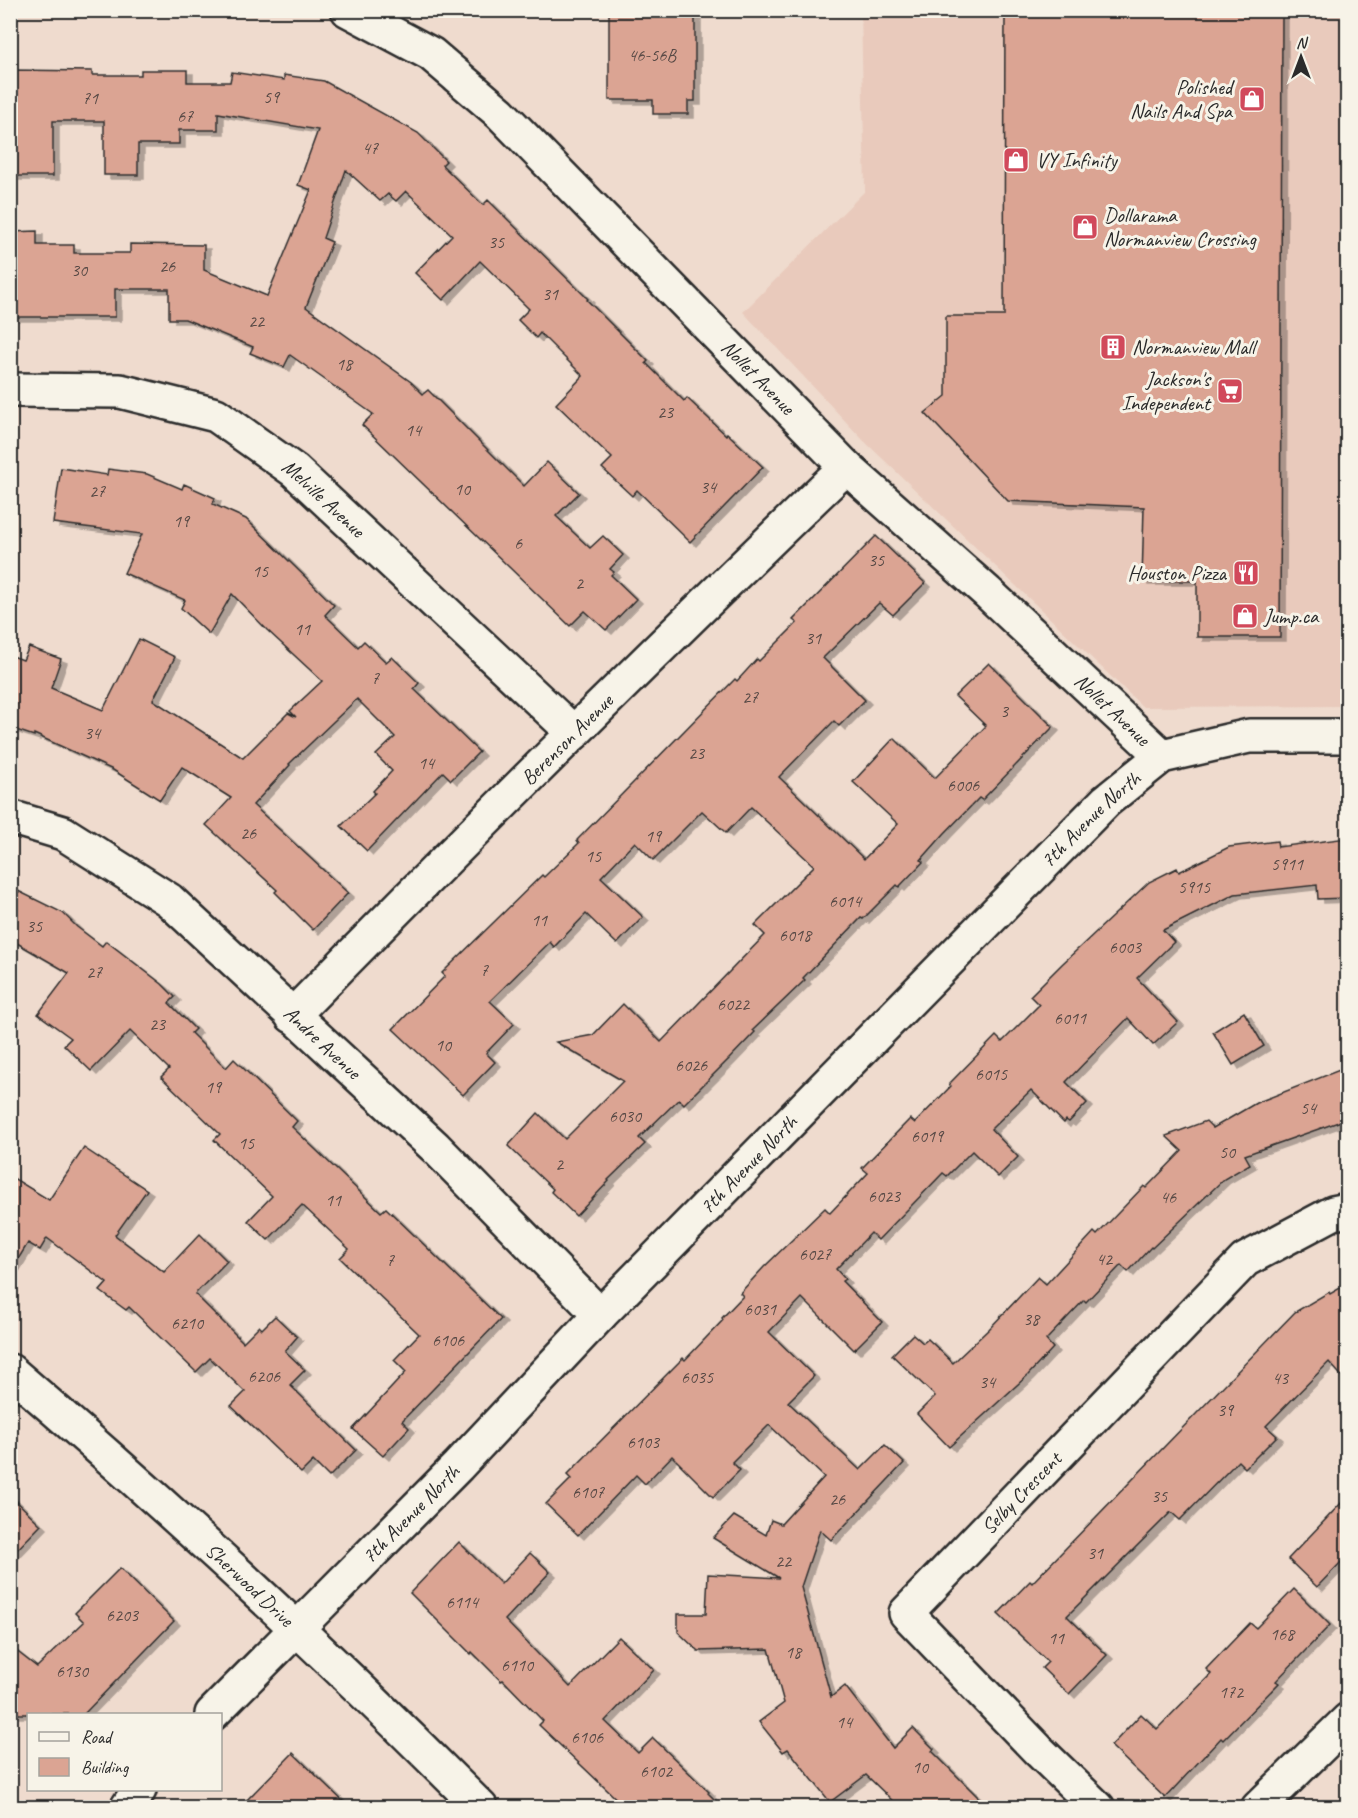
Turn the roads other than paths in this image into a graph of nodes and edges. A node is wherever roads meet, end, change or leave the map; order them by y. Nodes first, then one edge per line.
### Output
1 (348, 10) edge
2 (10, 390) edge
3 (846, 467) junction
4 (574, 733) junction
5 (1347, 736) edge
6 (1162, 756) junction
7 (10, 816) edge
8 (292, 1016) junction
9 (1347, 1210) edge
10 (600, 1315) junction
11 (10, 1371) edge
12 (296, 1628) junction
13 (213, 1713) edge
14 (1347, 1720) edge
15 (138, 1791) edge
16 (127, 1808) edge
17 (481, 1808) edge
18 (1098, 1808) edge
19 (1258, 1808) edge

1 - 3 street, Nollet Avenue
2 - 4 street, Melville Avenue
3 - 4 street, Berenson Avenue
3 - 6 street, Nollet Avenue
4 - 8 street, Berenson Avenue
5 - 6 street, 7th Avenue North
6 - 10 street, 7th Avenue North
7 - 8 street, Andre Avenue
8 - 10 street, Andre Avenue
9 - 18 street, Selby Crescent
10 - 12 street, 7th Avenue North
11 - 12 street, Sherwood Drive
12 - 13 street, 7th Avenue North
12 - 17 street, Sherwood Drive
14 - 19 street
15 - 16 street

